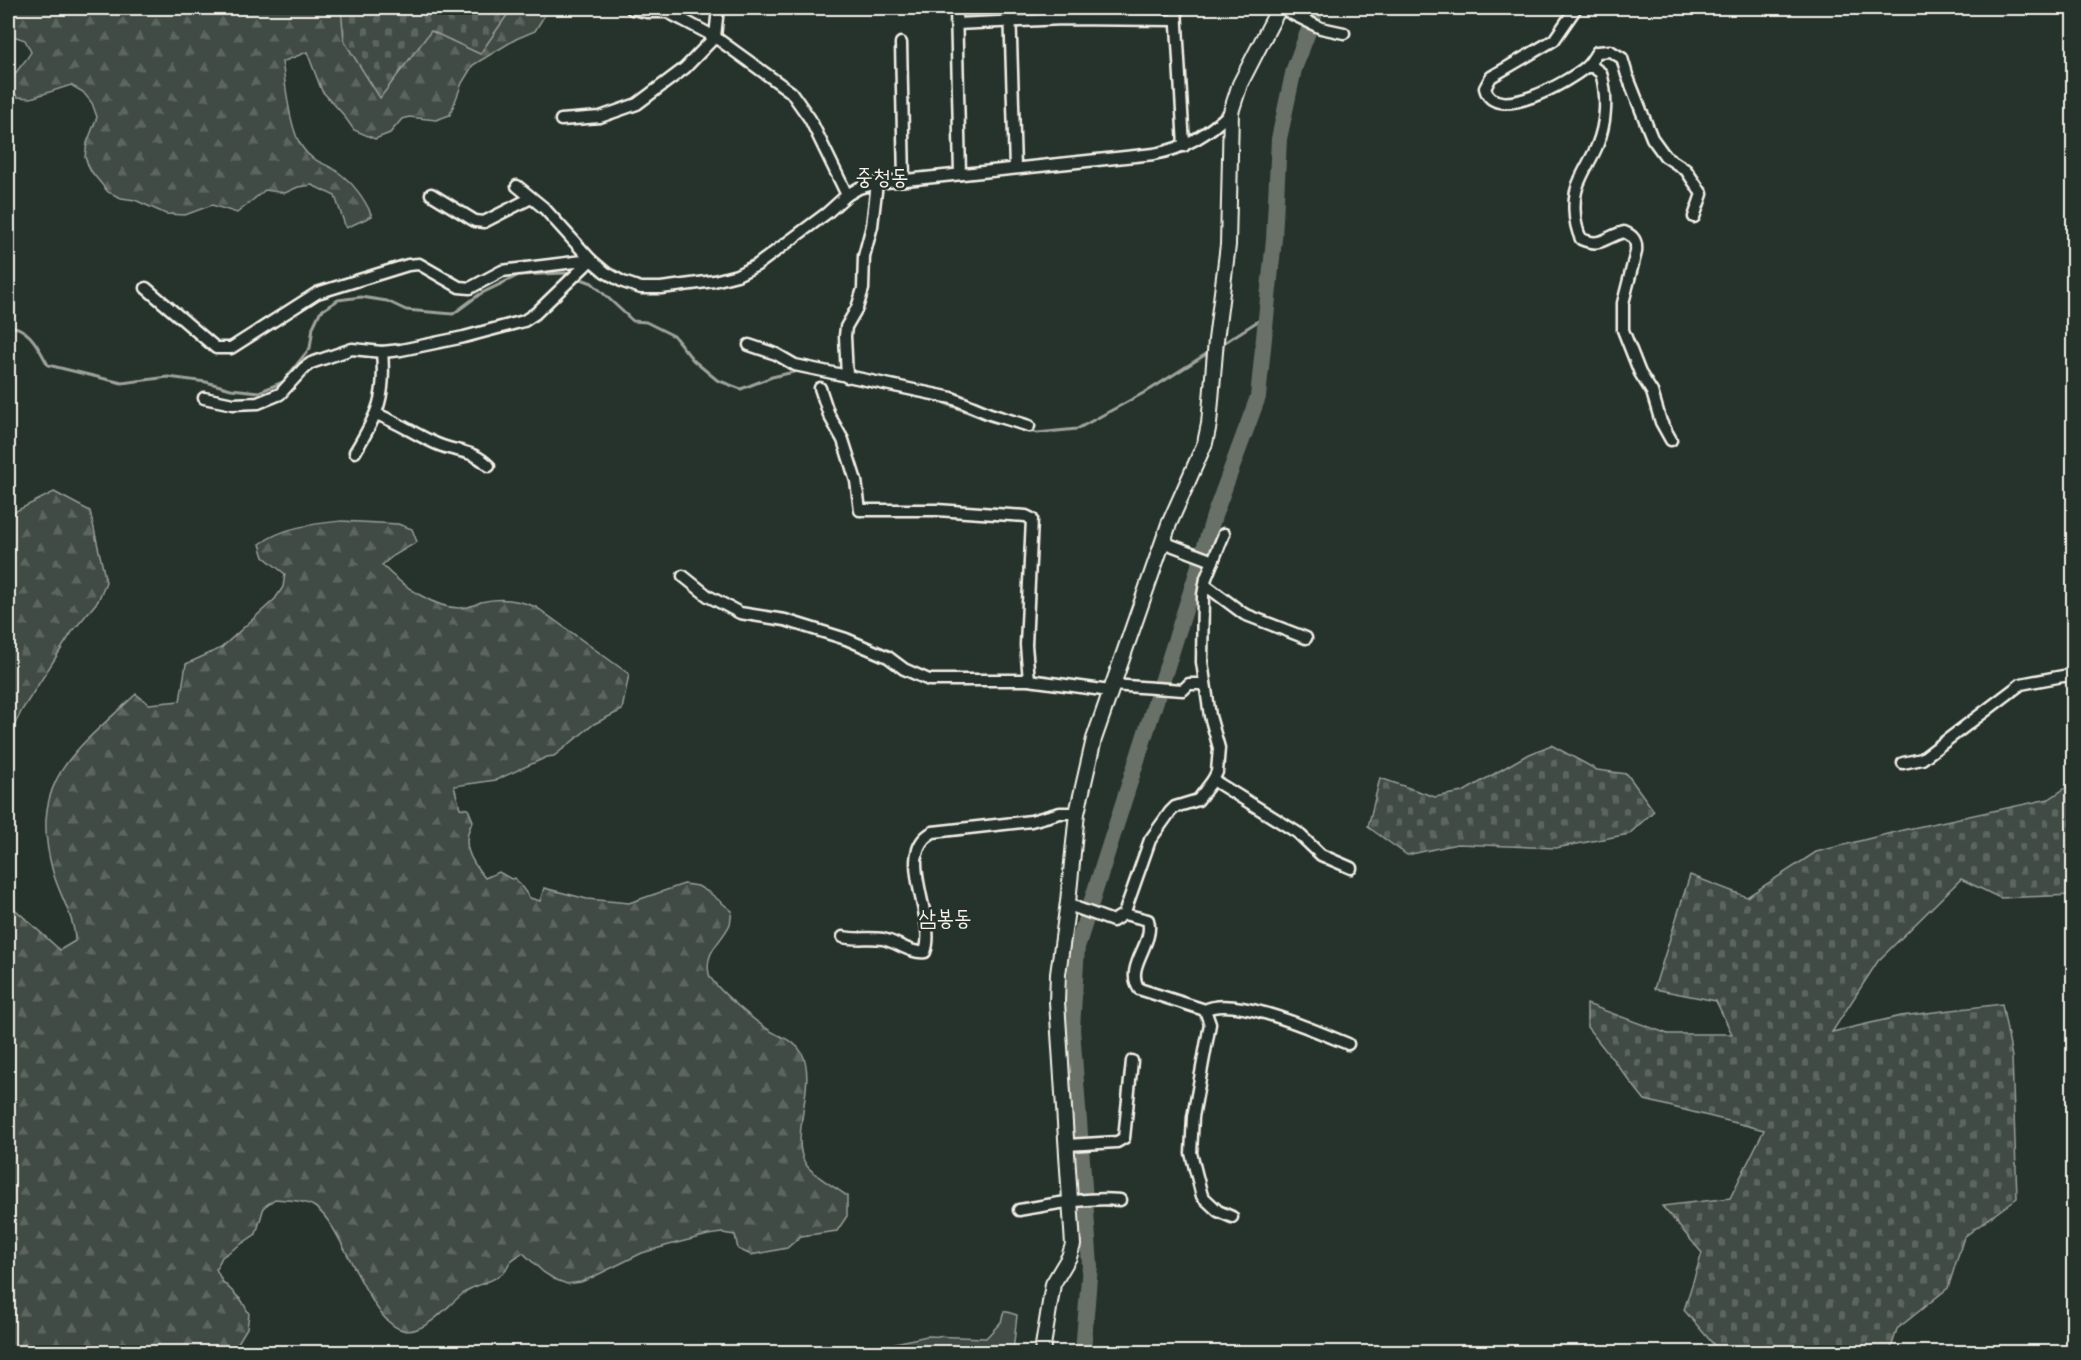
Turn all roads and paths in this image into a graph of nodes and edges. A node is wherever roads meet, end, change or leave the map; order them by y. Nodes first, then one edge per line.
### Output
1 (718, 8) edge
2 (956, 8) edge
3 (1010, 8) edge
4 (1176, 8) edge
5 (1279, 8) edge
6 (1576, 8) edge
7 (632, 9) edge
8 (1176, 20) junction
9 (1010, 21) junction
10 (956, 24) junction
11 (1344, 33) dead end
12 (715, 37) junction
13 (901, 43) dead end
14 (1587, 67) junction
15 (1231, 112) junction
16 (561, 120) dead end
17 (1184, 146) junction
18 (1015, 168) junction
19 (960, 174) junction
20 (904, 180) junction
21 (878, 183) junction
22 (517, 186) dead end
23 (431, 194) dead end
24 (847, 195) junction
25 (531, 198) junction
26 (1694, 217) dead end
27 (591, 260) junction
28 (146, 288) dead end
29 (749, 345) dead end
30 (382, 352) junction
31 (847, 377) junction
32 (820, 388) dead end
33 (204, 398) dead end
34 (376, 414) junction
35 (1029, 426) dead end
36 (1671, 440) dead end
37 (355, 452) dead end
38 (489, 466) dead end
39 (1224, 534) dead end
40 (1163, 542) junction
41 (1212, 561) junction
42 (683, 576) dead end
43 (1204, 585) junction
44 (1305, 638) dead end
45 (2073, 676) edge
46 (1029, 680) junction
47 (1204, 684) junction
48 (1111, 688) junction
49 (1903, 763) dead end
50 (1213, 780) junction
51 (1077, 813) junction
52 (1351, 868) dead end
53 (1073, 905) junction
54 (1125, 914) junction
55 (843, 937) dead end
56 (1205, 1010) junction
57 (1348, 1044) dead end
58 (1132, 1061) dead end
59 (1070, 1145) junction
60 (1074, 1200) junction
61 (1120, 1200) dead end
62 (1019, 1210) dead end
63 (1232, 1217) dead end
64 (1042, 1353) edge

1 - 12 street
2 - 10 street
3 - 9 street
4 - 8 street
5 - 11 street
5 - 15 main road
6 - 14 street
7 - 12 street
8 - 9 street
8 - 17 street
9 - 10 street
9 - 18 street
10 - 19 street
12 - 16 street
12 - 24 street
13 - 20 street
14 - 26 street
14 - 36 street
15 - 17 street
15 - 40 main road
17 - 18 street
18 - 19 street
19 - 20 street
20 - 21 street
21 - 24 street
21 - 31 street
22 - 25 street
23 - 25 street
24 - 27 street
25 - 27 street
27 - 28 street
27 - 30 street
29 - 31 street
30 - 33 street
30 - 34 street
31 - 35 street
32 - 46 street
34 - 37 street
34 - 38 street
39 - 41 street
40 - 41 street
40 - 48 main road
41 - 43 street
42 - 46 street
43 - 44 street
43 - 47 street
45 - 49 street
46 - 48 street
47 - 48 street
47 - 50 street
48 - 51 main road
50 - 52 street
50 - 54 street
51 - 53 main road
51 - 55 street
53 - 54 street
53 - 59 main road
54 - 56 street
56 - 57 street
56 - 63 street
58 - 59 street
59 - 60 main road
60 - 61 street
60 - 62 street
60 - 64 main road

